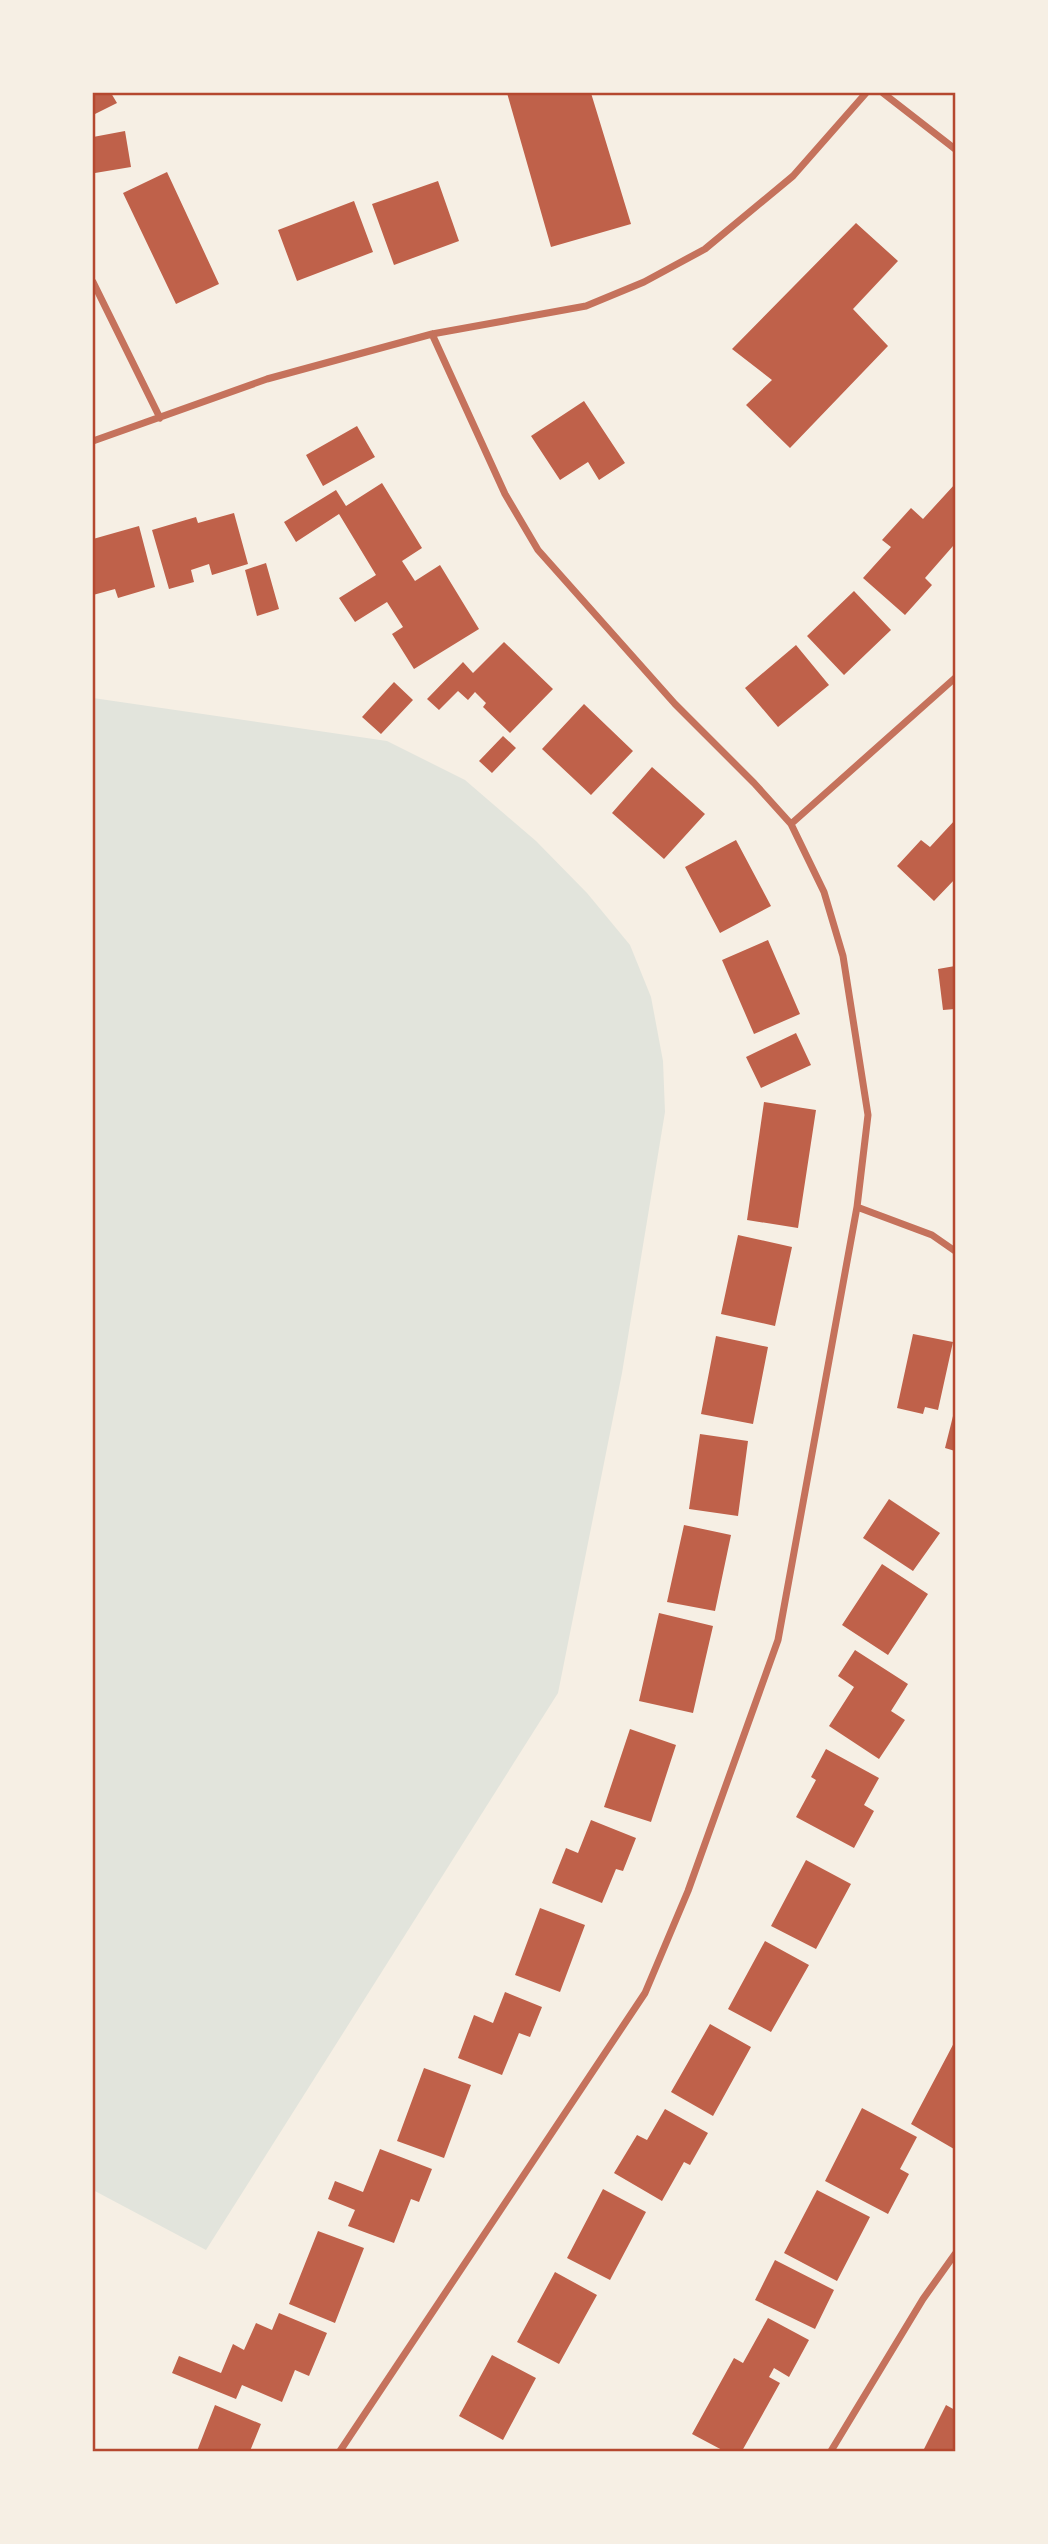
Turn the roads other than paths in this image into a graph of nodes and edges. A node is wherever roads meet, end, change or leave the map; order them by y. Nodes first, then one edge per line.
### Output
1 (866, 93) edge
2 (883, 93) edge
3 (955, 149) edge
4 (93, 282) edge
5 (432, 334) junction
6 (160, 418) junction
7 (93, 441) edge
8 (955, 678) edge
9 (791, 824) junction
10 (856, 1207) junction
11 (955, 1251) edge
12 (955, 2254) edge
13 (340, 2451) edge
14 (831, 2451) edge

1 - 5 street
2 - 3 street
4 - 6 street
5 - 6 street
5 - 9 street
6 - 7 street
8 - 9 street
9 - 10 street
10 - 11 street
10 - 13 street
12 - 14 street

